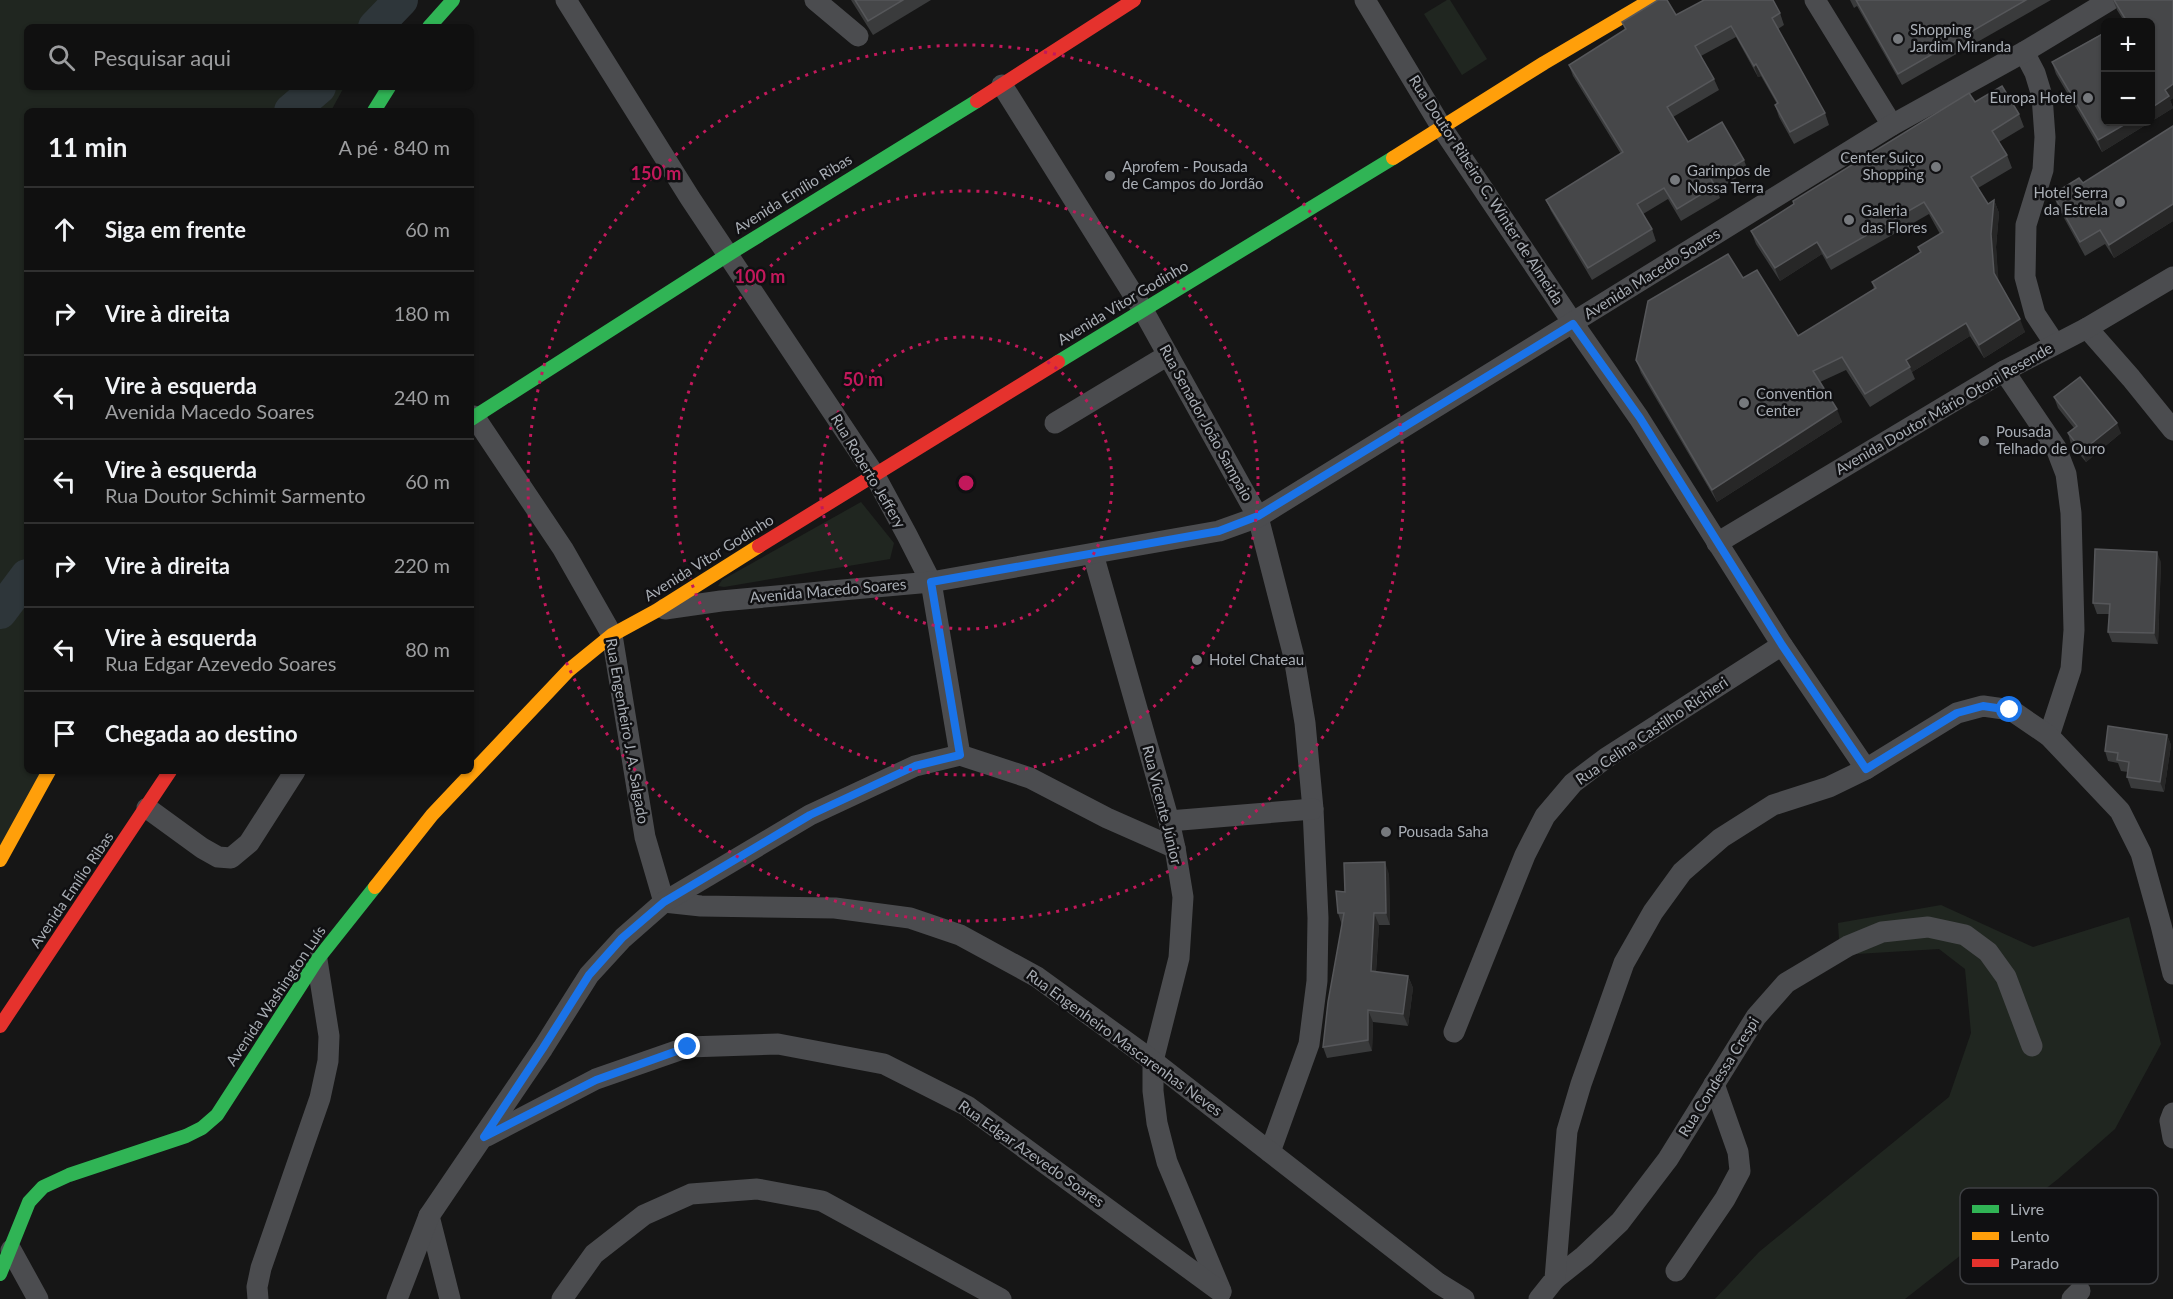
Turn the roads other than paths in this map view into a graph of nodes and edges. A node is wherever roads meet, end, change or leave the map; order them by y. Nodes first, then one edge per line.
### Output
1 (453, 0) edge
2 (566, 0) edge
3 (815, 0) edge
4 (1134, 0) edge
5 (1365, 0) edge
6 (1651, 0) edge
7 (1815, 0) edge
8 (2110, 0) edge
9 (432, 24) edge
10 (858, 36) dead end
11 (2024, 52) junction
12 (1002, 84) junction
13 (387, 90) edge
14 (377, 108) edge
15 (1892, 125) junction
16 (1442, 128) junction
17 (729, 254) junction
18 (2173, 277) edge
19 (1143, 310) junction
20 (1573, 324) junction
21 (2087, 328) junction
22 (2055, 345) junction
23 (1168, 355) junction
24 (2004, 371) junction
25 (474, 416) edge
26 (474, 420) edge
27 (1055, 423) dead end
28 (2173, 430) edge
29 (874, 474) junction
30 (1258, 516) junction
31 (1717, 543) junction
32 (1094, 554) junction
33 (714, 575) junction
34 (931, 582) junction
35 (721, 601) junction
36 (656, 611) junction
37 (612, 635) junction
38 (1782, 645) junction
39 (2049, 736) junction
40 (960, 755) junction
41 (474, 769) edge
42 (1866, 769) junction
43 (47, 774) edge
44 (168, 774) edge
45 (294, 774) edge
46 (470, 774) edge
47 (147, 808) junction
48 (1313, 810) junction
49 (1169, 821) junction
50 (1175, 848) junction
51 (0, 860) edge
52 (664, 902) junction
53 (317, 960) junction
54 (2173, 974) edge
55 (0, 1026) edge
56 (1454, 1032) dead end
57 (2031, 1046) dead end
58 (1153, 1061) junction
59 (1714, 1084) junction
60 (484, 1137) junction
61 (1270, 1152) junction
62 (429, 1216) junction
63 (12, 1250) junction
64 (1676, 1271) dead end
65 (0, 1274) edge
66 (1555, 1279) junction
67 (1223, 1295) edge
68 (38, 1299) edge
69 (258, 1299) edge
70 (397, 1299) edge
71 (450, 1299) edge
72 (562, 1299) edge
73 (1001, 1299) edge
74 (1464, 1299) edge
75 (1539, 1299) edge

1 - 9 street
2 - 17 street, Rua Roberto Jeffery
3 - 10 street
4 - 12 street, Avenida Emílio Ribas
5 - 16 street, Rua Doutor Ribeiro C. Winter de Almeida
6 - 16 street, Avenida Vitor Godinho
7 - 15 street
8 - 11 street, Avenida Macedo Soares
11 - 15 street, Avenida Macedo Soares
11 - 22 street
12 - 17 street, Avenida Emílio Ribas
12 - 19 street, Rua Senador João Sampaio
13 - 14 street
15 - 20 street, Avenida Macedo Soares
16 - 19 street, Avenida Vitor Godinho
16 - 20 street, Rua Doutor Ribeiro C. Winter de Almeida
17 - 25 street, Avenida Emílio Ribas
17 - 29 street, Rua Roberto Jeffery
18 - 21 street, Avenida Doutor Mário Otoni Resende
19 - 23 street, Rua Senador João Sampaio
19 - 29 street, Avenida Vitor Godinho
20 - 30 street, Avenida Macedo Soares
20 - 31 street, Rua Doutor Ribeiro C. Winter de Almeida
21 - 22 street, Avenida Doutor Mário Otoni Resende
21 - 28 street
22 - 24 street, Avenida Doutor Mário Otoni Resende
23 - 27 street
23 - 30 street, Rua Senador João Sampaio
24 - 31 street, Avenida Doutor Mário Otoni Resende
24 - 39 street
26 - 37 street, Rua Engenheiro J. A. Salgado
29 - 33 street, Avenida Vitor Godinho
29 - 34 street, Rua Roberto Jeffery
30 - 32 street, Avenida Macedo Soares
30 - 48 street, Rua Senador João Sampaio
31 - 38 street, Rua Doutor Ribeiro C. Winter de Almeida
32 - 34 street, Avenida Macedo Soares
32 - 49 street, Rua Vicente Júnior
33 - 35 street
33 - 36 street, Avenida Vitor Godinho
34 - 35 street, Avenida Macedo Soares
34 - 40 street, Rua Roberto Jeffery
35 - 36 street, Avenida Macedo Soares
36 - 37 street, Avenida Vitor Godinho
37 - 41 street, Avenida Washington Luís
37 - 52 street, Rua Engenheiro J. A. Salgado
38 - 42 street, Rua Doutor Ribeiro C. Winter de Almeida
38 - 56 street, Rua Celina Castilho Richieri
39 - 42 street
39 - 54 street
40 - 50 street
40 - 52 street
42 - 66 street
43 - 51 street
44 - 47 street, Avenida Emílio Ribas
45 - 47 street
46 - 53 street, Avenida Washington Luís
47 - 55 street, Avenida Emílio Ribas
48 - 49 street
48 - 61 street, Rua Senador João Sampaio
49 - 50 street, Rua Vicente Júnior
50 - 58 street, Rua Vicente Júnior
52 - 58 street, Rua Engenheiro Mascarenhas Neves
52 - 60 street
53 - 63 street, Avenida Washington Luís
53 - 69 street
57 - 59 street, Rua Condessa Crespi
58 - 61 street, Rua Engenheiro Mascarenhas Neves
58 - 67 street, Rua Vicente Júnior
59 - 64 street
59 - 66 street, Rua Condessa Crespi
60 - 62 street
60 - 67 street, Rua Edgar Azevedo Soares
61 - 74 street, Rua Engenheiro Mascarenhas Neves
62 - 70 street
62 - 71 street
63 - 65 street, Avenida Washington Luís
63 - 68 street
66 - 75 street, Rua Condessa Crespi
72 - 73 street

